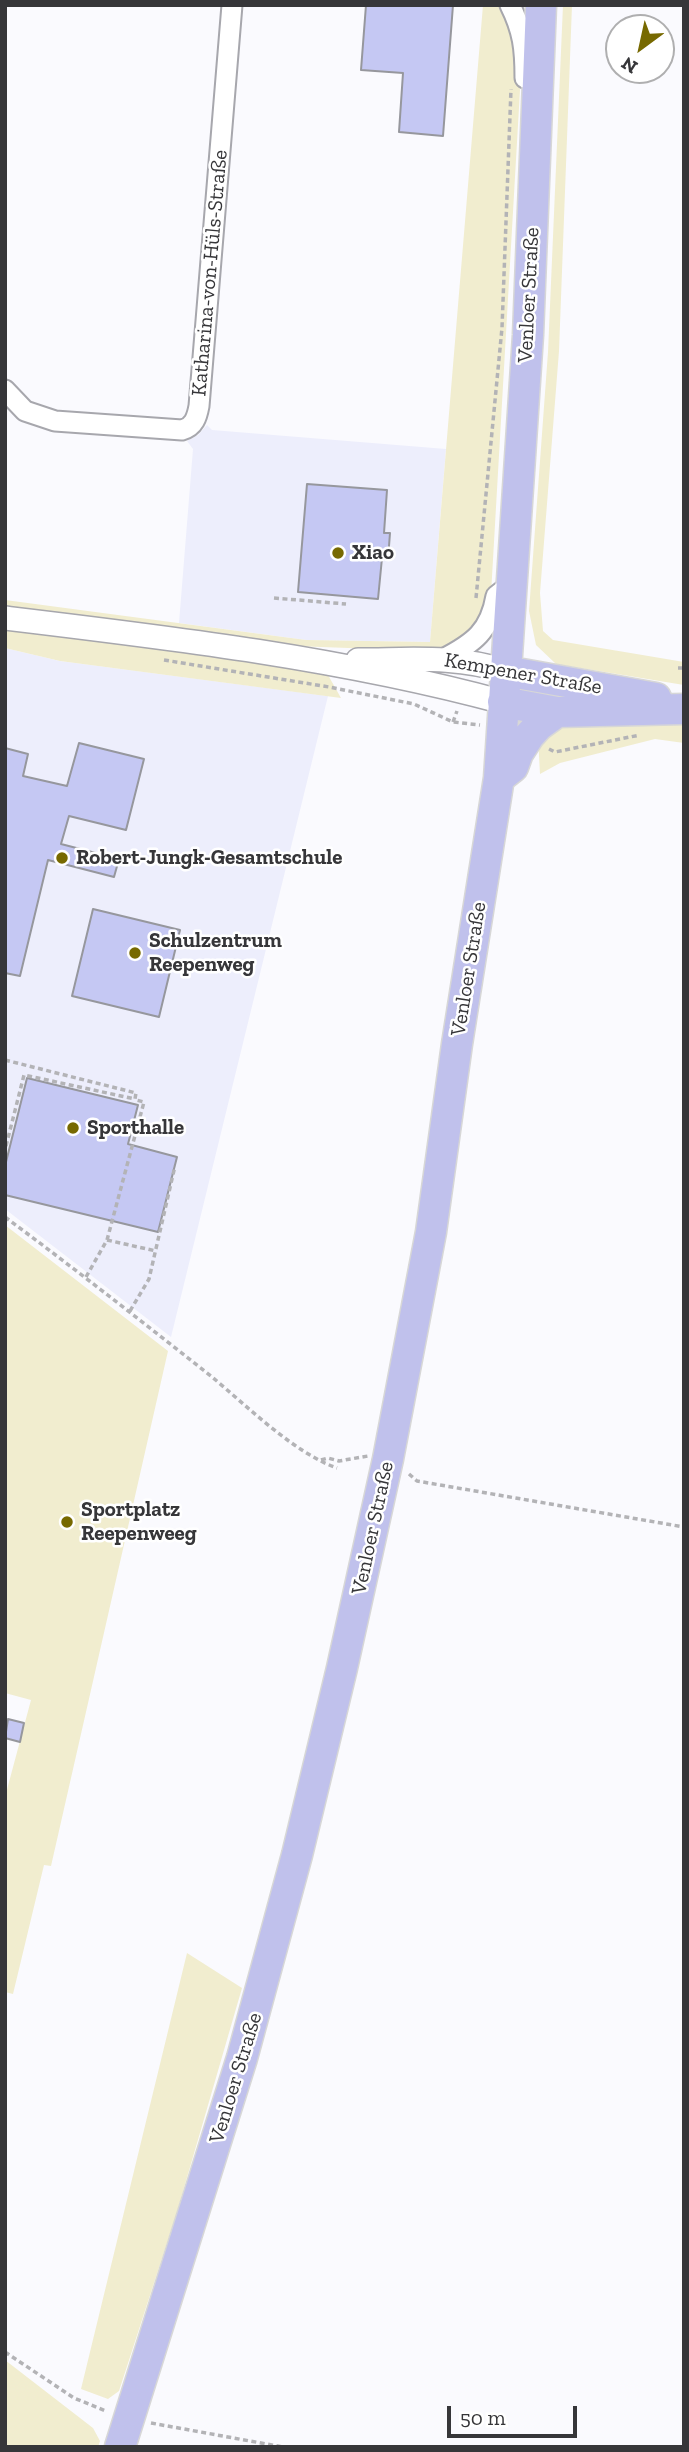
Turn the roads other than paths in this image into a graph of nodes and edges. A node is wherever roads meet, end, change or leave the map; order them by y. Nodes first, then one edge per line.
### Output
1 (232, 5) edge
2 (510, 5) edge
3 (541, 5) edge
4 (536, 153) junction
5 (5, 390) edge
6 (510, 585) junction
7 (5, 618) edge
8 (443, 659) junction
9 (320, 663) junction
10 (505, 671) junction
11 (503, 702) junction
12 (684, 703) edge
13 (684, 709) edge
14 (557, 712) junction
15 (515, 734) junction
16 (125, 2433) edge

1 - 5 street, Katharina-von-Hüls-Straße
2 - 4 street
3 - 4 main road, Venloer Straße
4 - 6 main road, Venloer Straße
6 - 8 street, Venloer Straße
6 - 10 main road, Venloer Straße
7 - 9 street, Kempener Straße
8 - 9 street, Kempener Straße
8 - 10 street, Kempener Straße
9 - 11 street, Kempener Straße
10 - 11 main road, Venloer Straße
10 - 12 main road, Kempener Straße
11 - 14 main road, Kempener Straße
11 - 15 main road, Venloer Straße
13 - 14 main road, Kempener Straße
14 - 15 main road
15 - 16 main road, Venloer Straße

